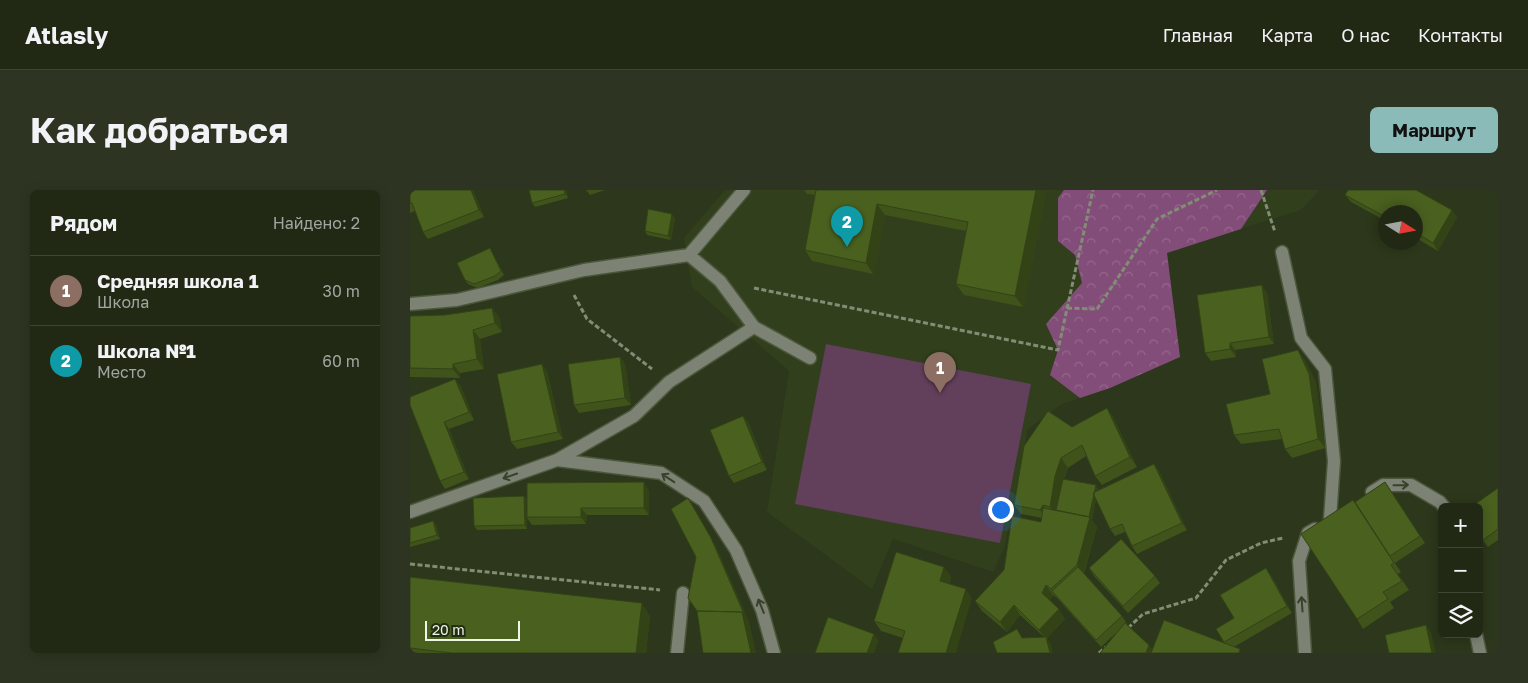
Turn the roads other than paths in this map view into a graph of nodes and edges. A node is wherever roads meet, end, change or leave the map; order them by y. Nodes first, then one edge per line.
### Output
1 (744, 190) edge
2 (1282, 252) road end
3 (689, 256) junction
4 (410, 304) edge
5 (754, 328) junction
6 (810, 358) dead end
7 (556, 460) junction
8 (1362, 499) edge
9 (1441, 503) edge
10 (1346, 509) edge
11 (410, 512) edge
12 (1330, 519) junction
13 (683, 593) road end
14 (1477, 638) edge
15 (677, 653) edge
16 (774, 653) edge
17 (1305, 653) edge
18 (1480, 653) edge

1 - 3 street
2 - 12 street
3 - 4 street
3 - 5 street
5 - 6 street
5 - 7 street
7 -> 11 street
16 -> 7 street
8 -> 9 street
10 - 12 street
17 -> 12 street
13 - 15 street
14 - 18 street

